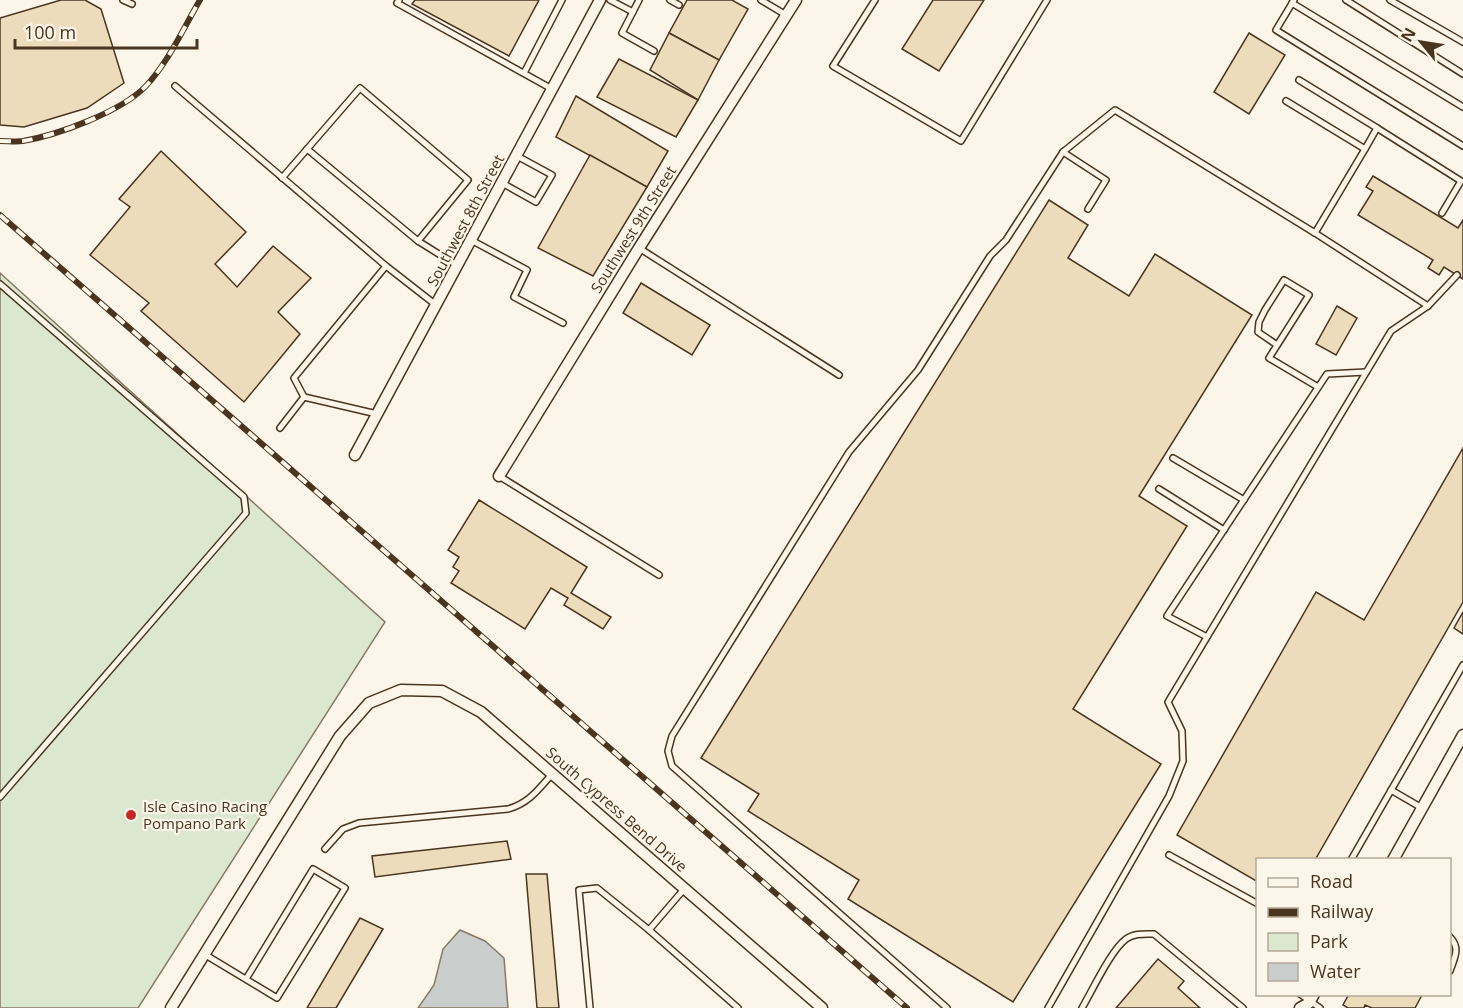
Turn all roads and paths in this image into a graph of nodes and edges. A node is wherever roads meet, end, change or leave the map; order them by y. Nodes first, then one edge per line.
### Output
1 (123, 0) edge
2 (399, 0) edge
3 (562, 0) edge
4 (600, 0) edge
5 (610, 0) edge
6 (639, 0) edge
7 (670, 0) edge
8 (761, 0) edge
9 (796, 0) edge
10 (875, 0) edge
11 (1047, 0) edge
12 (1347, 0) edge
13 (1390, 0) edge
14 (1293, 2) edge
15 (132, 4) dead end
16 (679, 5) dead end
17 (633, 12) junction
18 (786, 15) junction
19 (1463, 42) edge
20 (654, 51) dead end
21 (524, 73) junction
22 (1463, 74) edge
23 (1299, 80) dead end
24 (175, 86) dead end
25 (552, 89) junction
26 (1286, 101) dead end
27 (1463, 107) edge
28 (1377, 128) junction
29 (1463, 146) edge
30 (308, 149) junction
31 (1365, 149) junction
32 (1063, 152) junction
33 (517, 156) junction
34 (282, 178) junction
35 (502, 183) junction
36 (1088, 209) dead end
37 (1442, 213) dead end
38 (1315, 233) junction
39 (471, 240) junction
40 (418, 241) junction
41 (639, 248) junction
42 (386, 266) junction
43 (458, 266) junction
44 (1457, 275) dead end
45 (0, 284) edge
46 (436, 305) junction
47 (1428, 306) junction
48 (563, 323) dead end
49 (1276, 345) junction
50 (1366, 372) junction
51 (838, 375) dead end
52 (1318, 387) junction
53 (304, 397) junction
54 (377, 414) junction
55 (280, 428) dead end
56 (356, 455) dead end
57 (1173, 458) dead end
58 (499, 476) joint
59 (1159, 489) dead end
60 (1244, 501) junction
61 (1224, 530) junction
62 (659, 575) dead end
63 (1207, 637) junction
64 (1463, 665) edge
65 (1463, 735) edge
66 (553, 773) junction
67 (1391, 790) junction
68 (0, 797) edge
69 (1422, 808) junction
70 (325, 849) dead end
71 (1169, 855) dead end
72 (1352, 858) edge
73 (1394, 858) edge
74 (685, 888) junction
75 (1256, 903) edge
76 (649, 930) junction
77 (1451, 938) edge
78 (204, 954) junction
79 (1451, 966) edge
80 (246, 979) junction
81 (171, 1008) edge
82 (590, 1008) edge
83 (738, 1008) edge
84 (822, 1008) edge
85 (947, 1008) edge
86 (1048, 1008) edge
87 (1082, 1008) edge
88 (1243, 1008) edge

1 - 15 lane
2 - 21 lane
3 - 21 lane
4 - 25 street, Southwest 8th Street
5 - 17 lane
6 - 17 lane
7 - 16 lane
8 - 18 lane
9 - 18 street, Southwest 9th Street
10 - 11 lane
12 - 22 lane
13 - 19 lane
14 - 27 lane
14 - 29 lane
17 - 20 lane
18 - 41 street, Southwest 9th Street
21 - 25 lane
23 - 28 lane
24 - 34 lane
25 - 33 street, Southwest 8th Street
26 - 31 lane
28 - 31 lane
28 - 37 lane
30 - 34 lane
30 - 40 lane
30 - 40 lane
31 - 38 lane
32 - 36 lane
32 - 38 lane
32 - 85 lane
33 - 35 street, Southwest 8th Street
33 - 35 lane
34 - 42 lane
35 - 39 street, Southwest 8th Street
38 - 47 lane
39 - 43 street, Southwest 8th Street
39 - 48 lane
40 - 43 lane
41 - 51 lane
41 - 58 street, Southwest 9th Street
42 - 46 lane
42 - 53 lane
43 - 46 street, Southwest 8th Street
44 - 47 lane
45 - 68 lane
46 - 54 street, Southwest 8th Street
47 - 50 lane
49 - 49 lane
49 - 52 lane
50 - 52 lane
50 - 63 lane
52 - 60 lane
53 - 54 lane
53 - 55 lane
54 - 56 street, Southwest 8th Street
57 - 60 lane
58 - 62 lane
59 - 61 lane
60 - 61 lane
61 - 63 lane
63 - 86 lane
64 - 67 lane
65 - 69 street
66 - 70 lane
66 - 74 street, South Cypress Bend Drive
66 - 78 street, South Cypress Bend Drive
67 - 69 lane
67 - 72 lane
69 - 73 street
71 - 75 lane
74 - 76 lane
74 - 84 street, South Cypress Bend Drive
76 - 82 lane
76 - 83 lane
77 - 79 lane
78 - 80 lane
78 - 81 street
80 - 80 lane
87 - 88 lane

